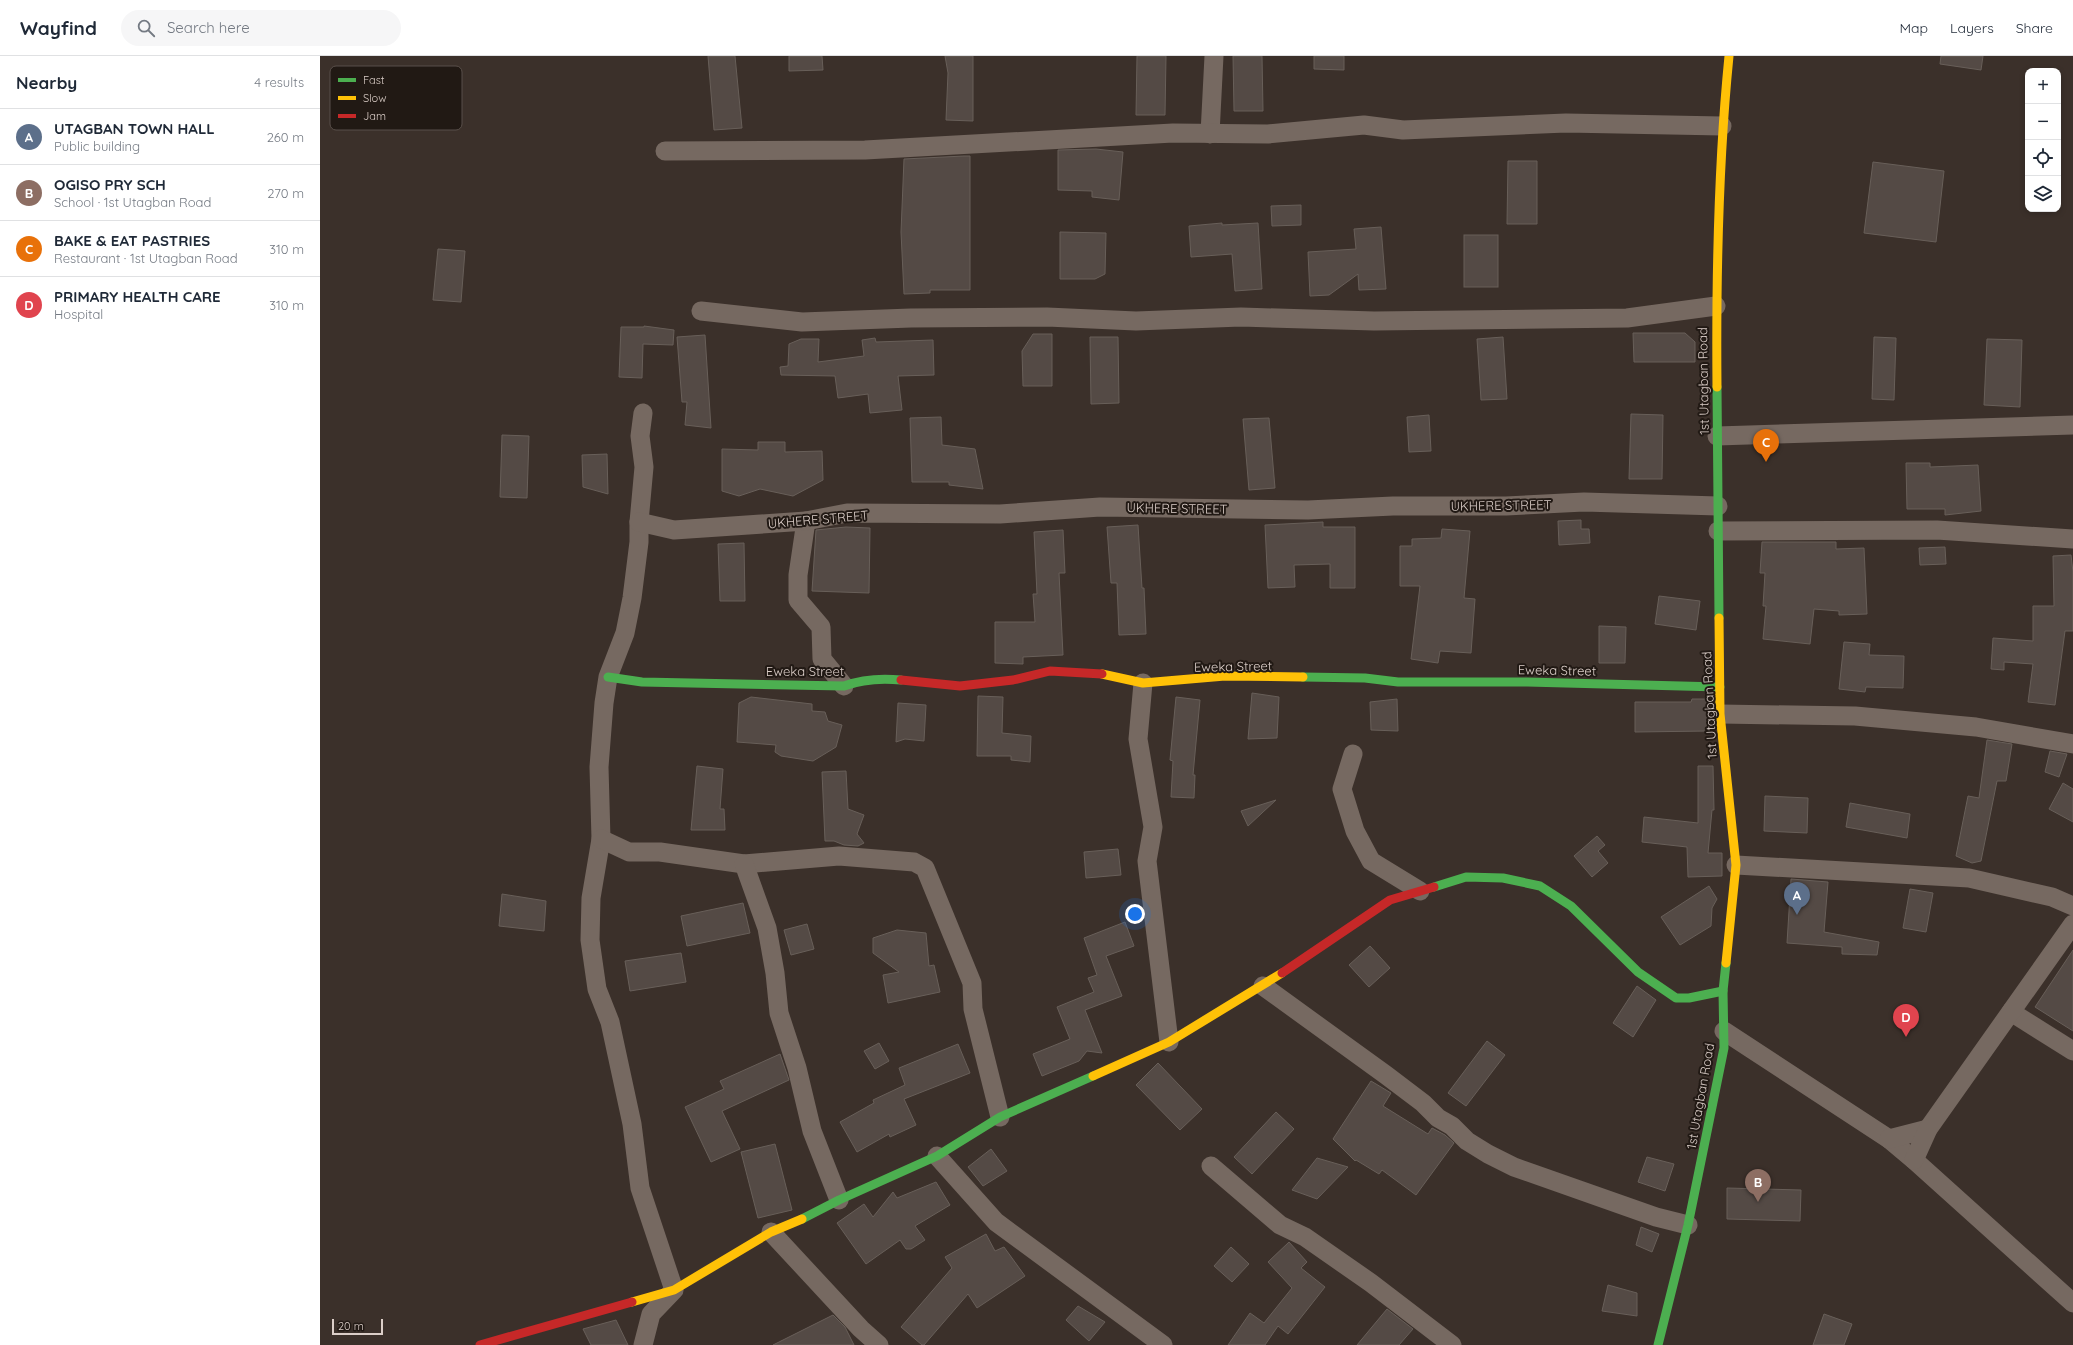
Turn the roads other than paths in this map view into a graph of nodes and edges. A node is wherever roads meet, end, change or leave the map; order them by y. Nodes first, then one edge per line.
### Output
1 (1214, 56) edge
2 (1729, 56) edge
3 (1722, 126) junction
4 (1210, 134) junction
5 (665, 151) dead end
6 (1716, 306) junction
7 (701, 311) dead end
8 (643, 413) dead end
9 (2073, 425) edge
10 (1717, 436) junction
11 (1718, 506) junction
12 (806, 521) junction
13 (639, 522) junction
14 (1718, 531) junction
15 (2073, 539) edge
16 (608, 677) junction
17 (1142, 683) junction
18 (844, 686) junction
19 (1720, 688) junction
20 (1720, 714) junction
21 (2073, 744) edge
22 (1353, 754) dead end
23 (601, 839) junction
24 (744, 864) junction
25 (1736, 865) junction
26 (1420, 891) junction
27 (2073, 906) edge
28 (2073, 924) edge
29 (1263, 986) junction
30 (1723, 991) junction
31 (2011, 1012) junction
32 (1724, 1031) junction
33 (1169, 1042) junction
34 (2073, 1051) edge
35 (1000, 1117) junction
36 (1928, 1129) junction
37 (1889, 1139) junction
38 (937, 1156) junction
39 (1914, 1160) junction
40 (1211, 1166) dead end
41 (839, 1200) junction
42 (1688, 1225) junction
43 (771, 1232) junction
44 (674, 1290) junction
45 (2073, 1304) edge
46 (480, 1345) edge
47 (643, 1345) edge
48 (880, 1345) edge
49 (1164, 1345) edge
50 (1452, 1345) edge
51 (1658, 1345) edge

1 - 4 street
2 - 3 street, 1st Utagban Road
3 - 4 street
3 - 6 street, 1st Utagban Road
4 - 5 street
6 - 7 street
6 - 10 street, 1st Utagban Road
8 - 13 street
9 - 10 street
10 - 11 street, 1st Utagban Road
11 - 12 street, UKHERE STREET
11 - 14 street, 1st Utagban Road
12 - 13 street, UKHERE STREET
12 - 18 street
13 - 16 street
14 - 15 street
14 - 19 street, 1st Utagban Road
16 - 18 street, Eweka Street
16 - 23 street
17 - 18 street, Eweka Street
17 - 19 street, Eweka Street
17 - 33 street
19 - 20 street, 1st Utagban Road
20 - 21 street
20 - 25 street, 1st Utagban Road
22 - 26 street
23 - 24 street
23 - 44 street
24 - 35 street
24 - 41 street
25 - 27 street
25 - 30 street, 1st Utagban Road
26 - 29 street
26 - 30 street
28 - 31 street
29 - 33 street
29 - 42 street
30 - 32 street, 1st Utagban Road
31 - 34 street
31 - 36 street
32 - 37 street
32 - 42 street, 1st Utagban Road
33 - 35 street
35 - 38 street
36 - 37 street
36 - 39 street
37 - 39 street
38 - 41 street
38 - 49 street
39 - 45 street
40 - 50 street
41 - 43 street
42 - 51 street, 1st Utagban Road
43 - 44 street
43 - 48 street
44 - 46 street
44 - 47 street

